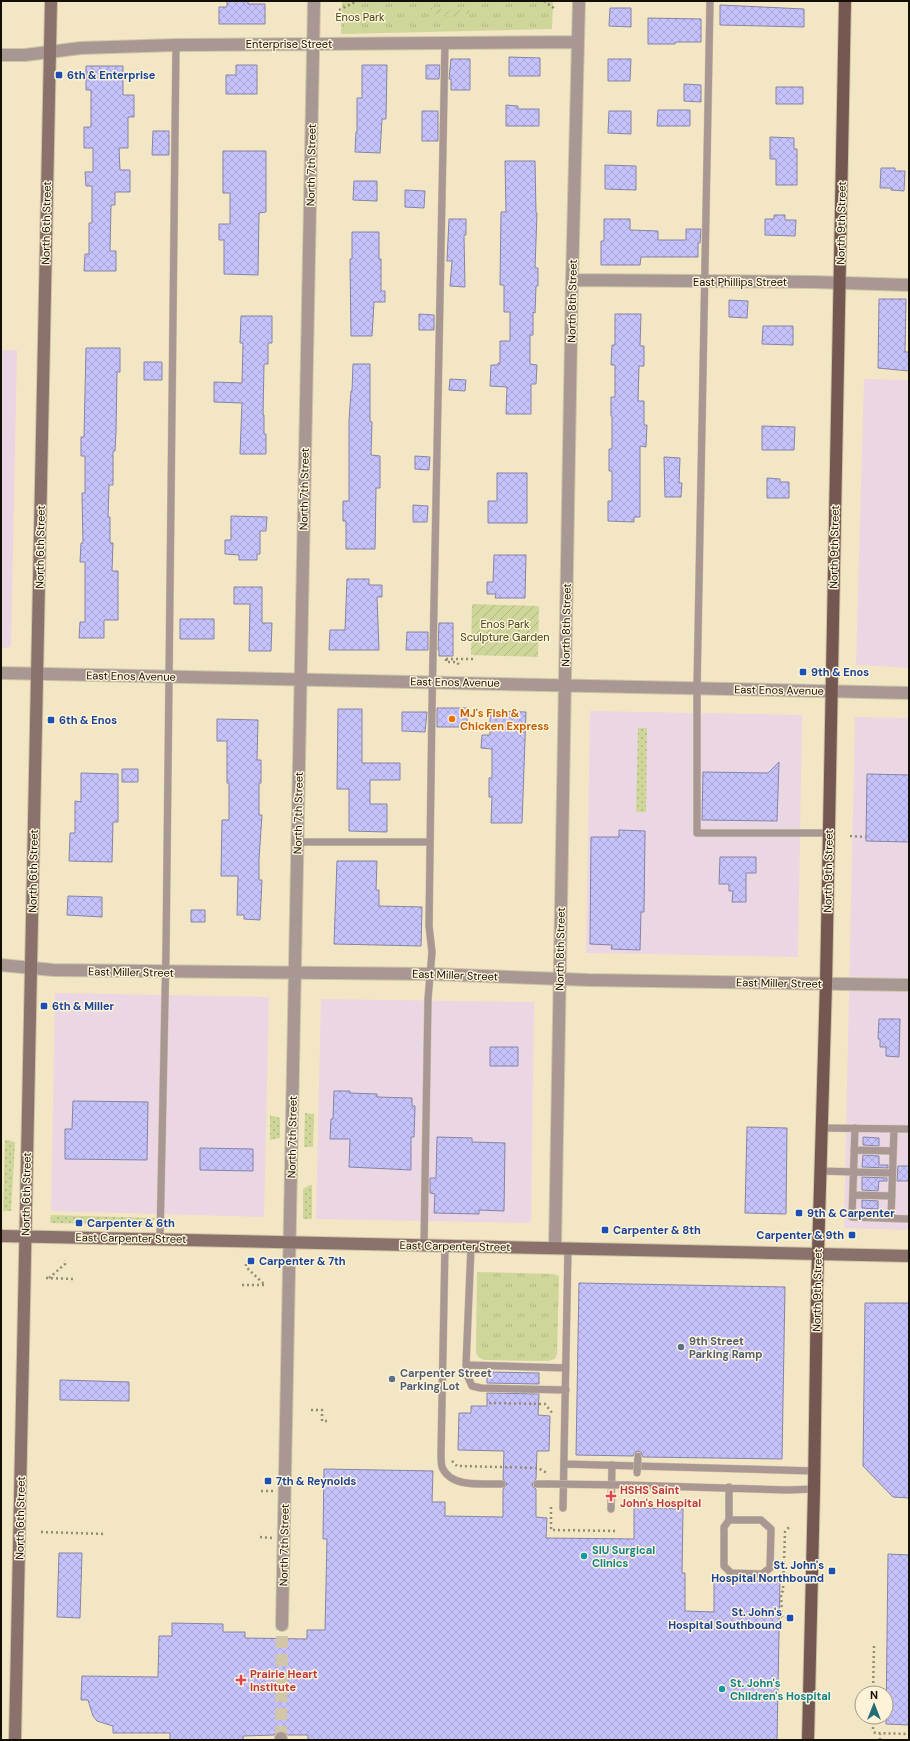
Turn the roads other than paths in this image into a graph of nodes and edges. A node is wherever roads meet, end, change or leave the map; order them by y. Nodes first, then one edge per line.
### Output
1 (51, 1) edge
2 (314, 1) edge
3 (579, 1) edge
4 (710, 1) edge
5 (844, 1) edge
6 (578, 42) junction
7 (445, 43) junction
8 (314, 44) junction
9 (176, 45) junction
10 (50, 52) junction
11 (1, 55) edge
12 (572, 280) junction
13 (706, 282) junction
14 (840, 283) junction
15 (909, 285) edge
16 (1, 673) edge
17 (37, 674) junction
18 (169, 676) junction
19 (301, 680) junction
20 (432, 682) junction
21 (565, 685) junction
22 (697, 688) junction
23 (832, 692) junction
24 (909, 693) edge
25 (829, 833) junction
26 (298, 842) junction
27 (430, 842) junction
28 (1, 965) edge
29 (30, 967) junction
30 (165, 972) junction
31 (296, 973) junction
32 (431, 974) junction
33 (560, 979) junction
34 (826, 984) junction
35 (909, 985) edge
36 (822, 1128) junction
37 (855, 1128) junction
38 (894, 1129) junction
39 (909, 1129) edge
40 (854, 1150) junction
41 (893, 1151) junction
42 (820, 1171) junction
43 (854, 1172) junction
44 (892, 1173) junction
45 (853, 1195) junction
46 (892, 1196) junction
47 (891, 1218) junction
48 (909, 1219) edge
49 (1, 1236) edge
50 (25, 1236) junction
51 (160, 1239) junction
52 (290, 1241) junction
53 (424, 1245) junction
54 (445, 1246) junction
55 (471, 1247) junction
56 (555, 1248) junction
57 (568, 1249) junction
58 (818, 1254) junction
59 (909, 1256) edge
60 (466, 1365) junction
61 (566, 1368) junction
62 (566, 1390) junction
63 (638, 1456) dead end
64 (564, 1464) junction
65 (612, 1465) junction
66 (814, 1471) junction
67 (502, 1484) dead end
68 (537, 1484) dead end
69 (637, 1486) junction
70 (729, 1487) junction
71 (814, 1489) junction
72 (563, 1508) dead end
73 (611, 1509) dead end
74 (729, 1520) junction
75 (282, 1626) tunnel mouth
76 (15, 1740) edge
77 (808, 1740) edge

1 - 10 main road, North 6th Street
2 - 8 street, North 7th Street
3 - 6 street, North 8th Street
4 - 13 lane
5 - 14 main road, North 9th Street
6 - 7 street, Enterprise Street
6 - 12 street, North 8th Street
7 - 8 street, Enterprise Street
7 - 20 lane
8 - 9 street, Enterprise Street
8 - 19 street, North 7th Street
9 - 10 street, Enterprise Street
9 - 18 lane
10 - 11 street, Enterprise Street
10 - 17 main road, North 6th Street
12 - 13 street, East Phillips Street
12 - 21 street, North 8th Street
13 - 14 street, East Phillips Street
13 - 22 lane
14 - 15 street, East Phillips Street
14 - 23 main road, North 9th Street
16 - 17 street, East Enos Avenue
17 - 18 street, East Enos Avenue
17 - 29 main road, North 6th Street
18 - 19 street, East Enos Avenue
18 - 30 lane
19 - 20 street, East Enos Avenue
19 - 26 street, North 7th Street
20 - 21 street, East Enos Avenue
20 - 27 lane
21 - 22 street, East Enos Avenue
21 - 33 street, North 8th Street
22 - 23 street, East Enos Avenue
22 - 25 lane
23 - 24 street, East Enos Avenue
23 - 25 main road, North 9th Street
25 - 34 main road, North 9th Street
26 - 27 lane
26 - 31 street, North 7th Street
27 - 32 lane
28 - 29 street, East Miller Street
29 - 30 street, East Miller Street
29 - 50 main road, North 6th Street
30 - 31 street, East Miller Street
30 - 51 lane
31 - 32 street, East Miller Street
31 - 52 street, North 7th Street
32 - 33 street, East Miller Street
32 - 53 lane
33 - 34 street, East Miller Street
33 - 56 street, North 8th Street
34 - 35 street, East Miller Street
34 - 36 main road, North 9th Street
36 - 37 lane
36 - 42 main road, North 9th Street
37 - 38 lane
37 - 40 lane
38 - 39 lane
38 - 41 lane
40 - 41 lane
40 - 43 lane
41 - 44 lane
42 - 43 lane
42 - 58 main road, North 9th Street
43 - 44 lane
43 - 45 lane
44 - 46 lane
45 - 46 lane
45 - 47 lane
46 - 47 lane
47 - 48 lane
49 - 50 main road, East Carpenter Street
50 - 51 main road, East Carpenter Street
50 - 76 main road, North 6th Street
51 - 52 main road, East Carpenter Street
52 - 53 main road, East Carpenter Street
52 - 75 street, North 7th Street
53 - 54 main road, East Carpenter Street
54 - 55 main road, East Carpenter Street
54 - 67 lane
55 - 56 main road, East Carpenter Street
55 - 60 lane
56 - 57 main road, East Carpenter Street
57 - 58 main road, East Carpenter Street
57 - 61 lane
58 - 59 main road, East Carpenter Street
58 - 66 main road, North 9th Street
60 - 61 lane
60 - 62 lane
61 - 62 lane
62 - 64 lane
63 - 69 lane, bridge
64 - 65 lane
64 - 72 lane
65 - 66 lane
65 - 73 lane
66 - 71 main road, North 9th Street
68 - 69 lane, bridge
69 - 70 lane
70 - 71 lane
70 - 74 lane
71 - 77 main road, North 9th Street
74 - 74 lane

